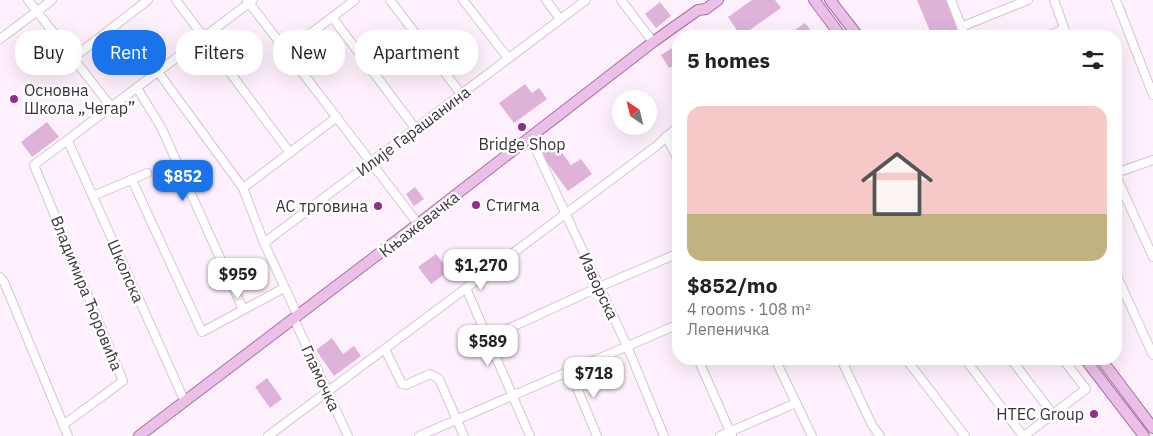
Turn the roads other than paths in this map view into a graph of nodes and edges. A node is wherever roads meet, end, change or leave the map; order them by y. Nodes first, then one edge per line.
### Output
1 (28, 0) edge
2 (52, 0) edge
3 (148, 0) edge
4 (176, 0) edge
5 (355, 0) edge
6 (390, 0) edge
7 (463, 0) edge
8 (546, 0) edge
9 (586, 0) edge
10 (621, 0) edge
11 (708, 0) edge
12 (718, 0) edge
13 (814, 0) edge
14 (830, 0) edge
15 (951, 0) edge
16 (1028, 0) edge
17 (1054, 0) edge
18 (1116, 0) edge
19 (250, 1) edge
20 (698, 10) junction
21 (37, 12) junction
22 (332, 17) junction
23 (560, 19) junction
24 (961, 27) junction
25 (51, 30) edge
26 (199, 30) edge
27 (213, 30) edge
28 (315, 30) edge
29 (836, 30) edge
30 (853, 30) edge
31 (962, 30) edge
32 (1065, 30) edge
33 (273, 32) edge
34 (0, 39) edge
35 (653, 42) junction
36 (82, 51) edge
37 (176, 58) edge
38 (508, 58) junction
39 (166, 66) edge
40 (1153, 66) edge
41 (82, 70) edge
42 (1144, 70) junction
43 (154, 75) edge
44 (160, 75) edge
45 (232, 75) edge
46 (305, 75) edge
47 (137, 88) junction
48 (461, 94) junction
49 (1153, 95) edge
50 (112, 108) junction
51 (337, 117) junction
52 (416, 128) junction
53 (672, 131) edge
54 (666, 136) junction
55 (530, 137) junction
56 (68, 141) junction
57 (672, 148) edge
58 (290, 152) junction
59 (1153, 160) edge
60 (371, 162) junction
61 (147, 173) dead end
62 (1122, 173) edge
63 (132, 180) junction
64 (243, 188) junction
65 (1122, 188) edge
66 (93, 196) junction
67 (566, 214) junction
68 (418, 224) junction
69 (264, 243) junction
70 (672, 255) edge
71 (1153, 257) edge
72 (0, 277) edge
73 (599, 287) junction
74 (1122, 287) edge
75 (284, 288) junction
76 (466, 288) junction
77 (243, 309) junction
78 (296, 318) junction
79 (672, 327) edge
80 (488, 338) junction
81 (627, 346) junction
82 (385, 349) junction
83 (1153, 356) edge
84 (701, 365) edge
85 (778, 365) edge
86 (844, 365) edge
87 (911, 365) edge
88 (970, 365) edge
89 (1016, 365) edge
90 (1068, 365) edge
91 (1090, 365) edge
92 (1106, 365) edge
93 (570, 371) junction
94 (327, 391) junction
95 (512, 395) junction
96 (185, 402) junction
97 (796, 403) junction
98 (1052, 413) junction
99 (457, 420) junction
100 (63, 425) junction
101 (1153, 428) edge
102 (731, 434) edge
103 (68, 436) edge
104 (140, 436) edge
105 (268, 436) edge
106 (348, 436) edge
107 (419, 436) edge
108 (464, 436) edge
109 (530, 436) edge
110 (597, 436) edge
111 (664, 436) edge
112 (720, 436) edge
113 (812, 436) edge
114 (880, 436) edge
115 (965, 436) edge
116 (1023, 436) edge
117 (1144, 436) edge

1 - 21 street
2 - 21 street
3 - 36 street
4 - 26 street
5 - 22 street
6 - 48 street
7 - 38 street
8 - 23 street
9 - 23 street, Илије Гарашанина
10 - 35 street
11 - 20 main road, Књажевачка
12 - 20 main road, Књажевачка
13 - 29 main road
14 - 30 main road
15 - 24 street
16 - 24 street
17 - 32 street
18 - 42 street
19 - 27 street
19 - 33 street
20 - 35 main road, Књажевачка
21 - 25 street
21 - 34 street
22 - 28 street
22 - 52 street
23 - 38 street, Илије Гарашанина
24 - 31 street
35 - 55 main road, Књажевачка
37 - 39 street
38 - 48 street, Илије Гарашанина
40 - 42 street
41 - 50 street
42 - 49 street
43 - 47 street
44 - 64 street, Гламочка
45 - 58 street
46 - 51 street
47 - 50 street
47 - 77 street
48 - 52 street, Илије Гарашанина
50 - 56 street
51 - 58 street
51 - 60 street
52 - 60 street, Илије Гарашанина
53 - 54 street
54 - 57 street
54 - 67 street
55 - 67 street, Изворска
55 - 68 main road, Књажевачка
56 - 66 street, Школска
56 - 100 street, Владимира Ћоровића
58 - 64 street
59 - 62 street
60 - 68 street
60 - 69 street, Илије Гарашанина
61 - 63 street
63 - 66 street
63 - 77 street
64 - 69 street, Гламочка
65 - 71 street
66 - 96 street, Школска
67 - 73 street, Изворска
67 - 76 street
68 - 78 main road, Књажевачка
69 - 75 street, Гламочка
70 - 73 street
72 - 100 street
73 - 80 street
73 - 81 street, Изворска
74 - 83 street
75 - 77 street
75 - 78 street, Гламочка
76 - 80 street
76 - 82 street
78 - 94 street, Гламочка
78 - 96 main road, Књажевачка
79 - 81 street
80 - 95 street
81 - 93 street
81 - 111 street, Изворска
82 - 94 street
82 - 99 street
84 - 102 street
85 - 97 street
86 - 114 street
87 - 115 street
88 - 116 street
89 - 98 street
90 - 98 street
91 - 117 main road
92 - 101 main road
93 - 95 street
93 - 110 street
94 - 105 street
94 - 106 street, Гламочка
95 - 99 street
95 - 109 street
96 - 104 main road, Књажевачка
97 - 102 street
97 - 113 street
98 - 116 street
99 - 107 street
99 - 108 street
100 - 103 street
102 - 112 street

